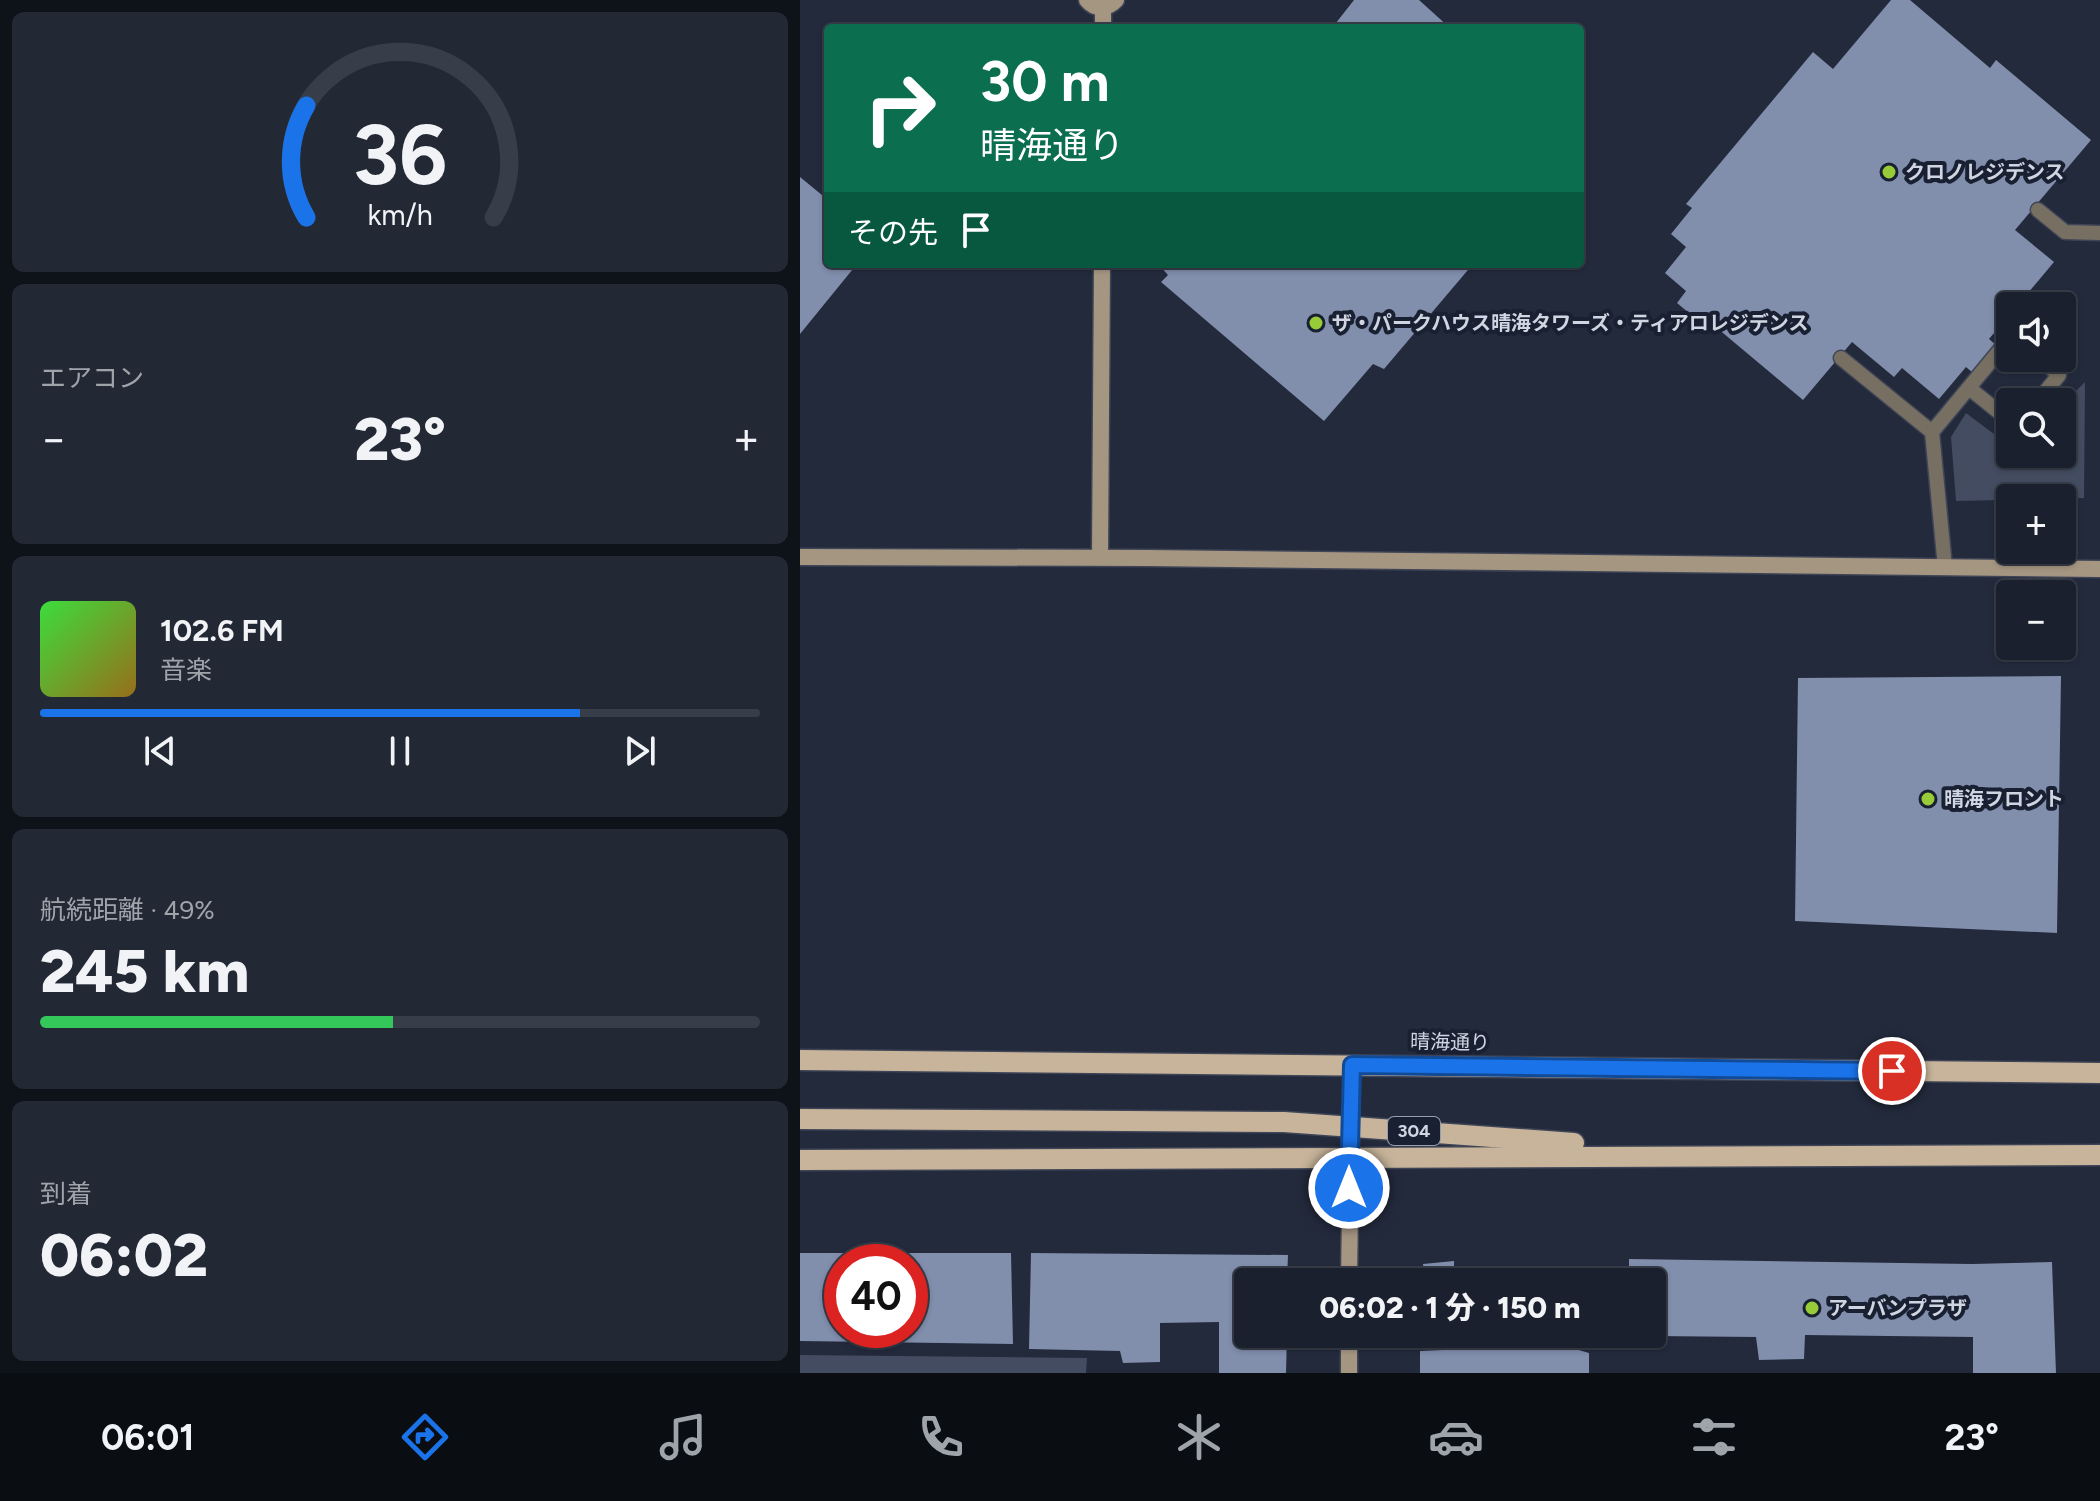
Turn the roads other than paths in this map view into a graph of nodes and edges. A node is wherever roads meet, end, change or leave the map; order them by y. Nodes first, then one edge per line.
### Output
1 (1102, 2) edge
2 (1103, 24) edge
3 (2038, 210) dead end
4 (2100, 233) edge
5 (1102, 268) edge
6 (1996, 355) edge
7 (1841, 358) dead end
8 (2055, 372) edge
9 (1969, 388) junction
10 (2048, 388) edge
11 (1996, 410) edge
12 (1932, 432) junction
13 (800, 557) edge
14 (1100, 557) junction
15 (1945, 567) junction
16 (2100, 569) edge
17 (800, 1060) edge
18 (1352, 1065) junction
19 (2100, 1073) edge
20 (800, 1119) edge
21 (1350, 1127) junction
22 (1726, 1154) junction
23 (2100, 1155) edge
24 (1350, 1157) junction
25 (800, 1160) edge
26 (1349, 1268) edge
27 (1349, 1348) edge
28 (1349, 1373) edge

1 - 2 street
3 - 4 lane
5 - 14 street
6 - 9 lane
7 - 12 lane
8 - 10 lane
9 - 11 lane
9 - 12 lane
12 - 15 lane
13 - 14 street
14 - 15 street
15 - 16 street
17 - 18 main road, 晴海通り
18 - 19 main road, 晴海通り
18 - 21 street
20 - 21 main road, 304
21 - 22 main road, 304
21 - 24 street
22 - 23 main road, 304
22 - 24 main road, 304
24 - 25 main road, 304
24 - 26 street
27 - 28 street

